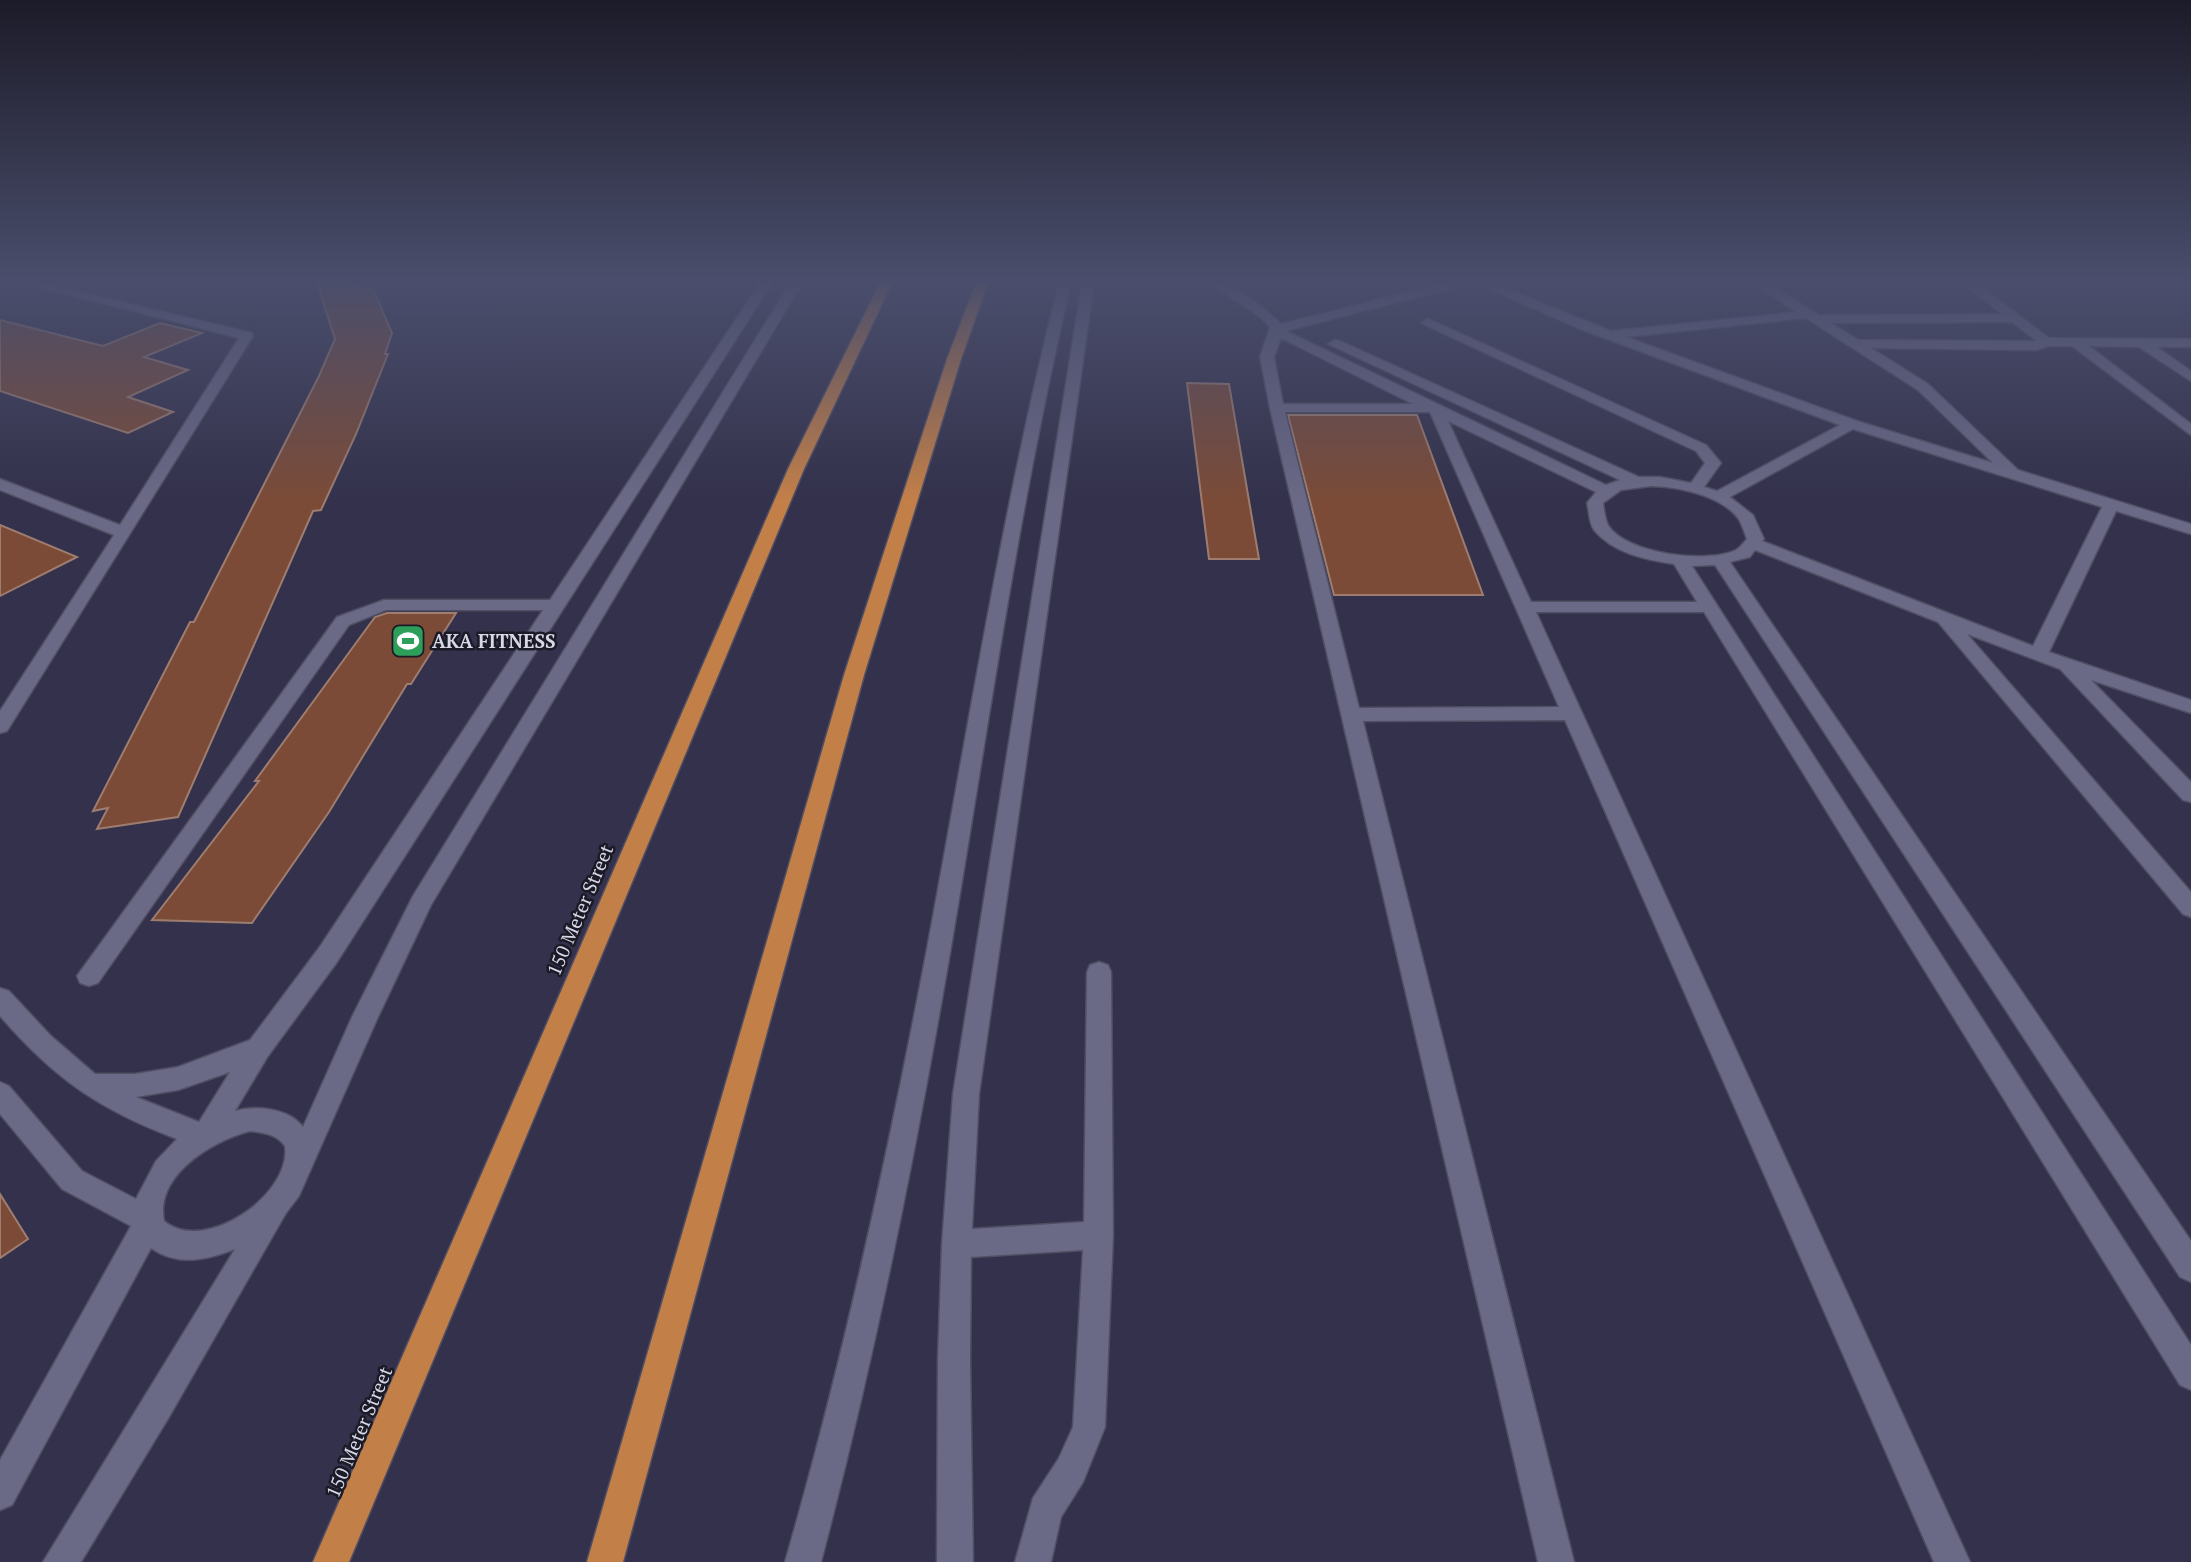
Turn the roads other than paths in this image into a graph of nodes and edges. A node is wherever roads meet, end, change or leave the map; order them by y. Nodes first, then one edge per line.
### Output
1 (234, 356) edge
2 (718, 356) edge
3 (752, 356) edge
4 (851, 356) edge
5 (955, 356) edge
6 (1048, 356) edge
7 (1077, 356) edge
8 (1267, 356) edge
9 (1329, 356) edge
10 (1361, 356) edge
11 (1497, 356) edge
12 (1665, 356) edge
13 (1875, 356) edge
14 (2093, 356) edge
15 (2161, 356) edge
16 (2191, 377) edge
17 (1277, 408) junction
18 (1435, 408) junction
19 (1852, 424) junction
20 (2191, 431) edge
21 (2015, 476) junction
22 (1637, 482) junction
23 (0, 484) edge
24 (1695, 489) junction
25 (1607, 491) junction
26 (1717, 498) junction
27 (2111, 505) junction
28 (2191, 529) edge
29 (122, 532) junction
30 (1752, 543) junction
31 (1721, 561) junction
32 (1681, 562) junction
33 (556, 605) junction
34 (1526, 607) junction
35 (1709, 607) junction
36 (1944, 619) junction
37 (2038, 655) junction
38 (2066, 665) junction
39 (2191, 707) edge
40 (1573, 713) junction
41 (1351, 715) junction
42 (0, 726) edge
43 (2191, 795) edge
44 (2191, 908) edge
45 (1099, 972) dead end
46 (89, 976) dead end
47 (0, 998) edge
48 (259, 1048) junction
49 (88, 1084) junction
50 (0, 1094) edge
51 (205, 1136) junction
52 (298, 1169) junction
53 (280, 1200) junction
54 (149, 1222) junction
55 (2179, 1232) edge
56 (1098, 1235) junction
57 (957, 1244) junction
58 (2191, 1267) edge
59 (2191, 1374) edge
60 (0, 1493) edge
61 (61, 1562) edge
62 (331, 1562) edge
63 (605, 1562) edge
64 (803, 1562) edge
65 (955, 1562) edge
66 (1033, 1562) edge
67 (1556, 1562) edge
68 (1952, 1562) edge

1 - 29 street
2 - 33 street
3 - 52 street
4 - 62 highway, 150 Meter Street
5 - 63 highway
6 - 64 street
7 - 57 street
8 - 17 street
9 - 18 street
10 - 22 street
11 - 24 street
12 - 19 street
13 - 21 street
14 - 20 street
15 - 16 street
17 - 18 street
17 - 41 street
18 - 25 street
18 - 34 street
19 - 21 street
19 - 26 street
21 - 27 street
22 - 24 street
22 - 25 street
23 - 29 street
24 - 26 street
25 - 32 street
26 - 30 street
27 - 28 street
27 - 37 street
29 - 42 street
30 - 31 street
30 - 36 street
31 - 32 street
31 - 55 street
32 - 35 street
33 - 46 street
33 - 48 street
34 - 35 street
34 - 40 street
35 - 59 street
36 - 37 street
36 - 44 street
37 - 38 street
38 - 39 street
38 - 43 street
40 - 41 street
40 - 68 street
41 - 67 street
45 - 56 street
47 - 49 street
48 - 49 street
48 - 51 street
49 - 51 street
50 - 54 street
51 - 52 street
51 - 54 street
52 - 53 street
53 - 54 street
53 - 61 street
54 - 60 street
55 - 58 street
56 - 57 street
56 - 66 street
57 - 65 street

